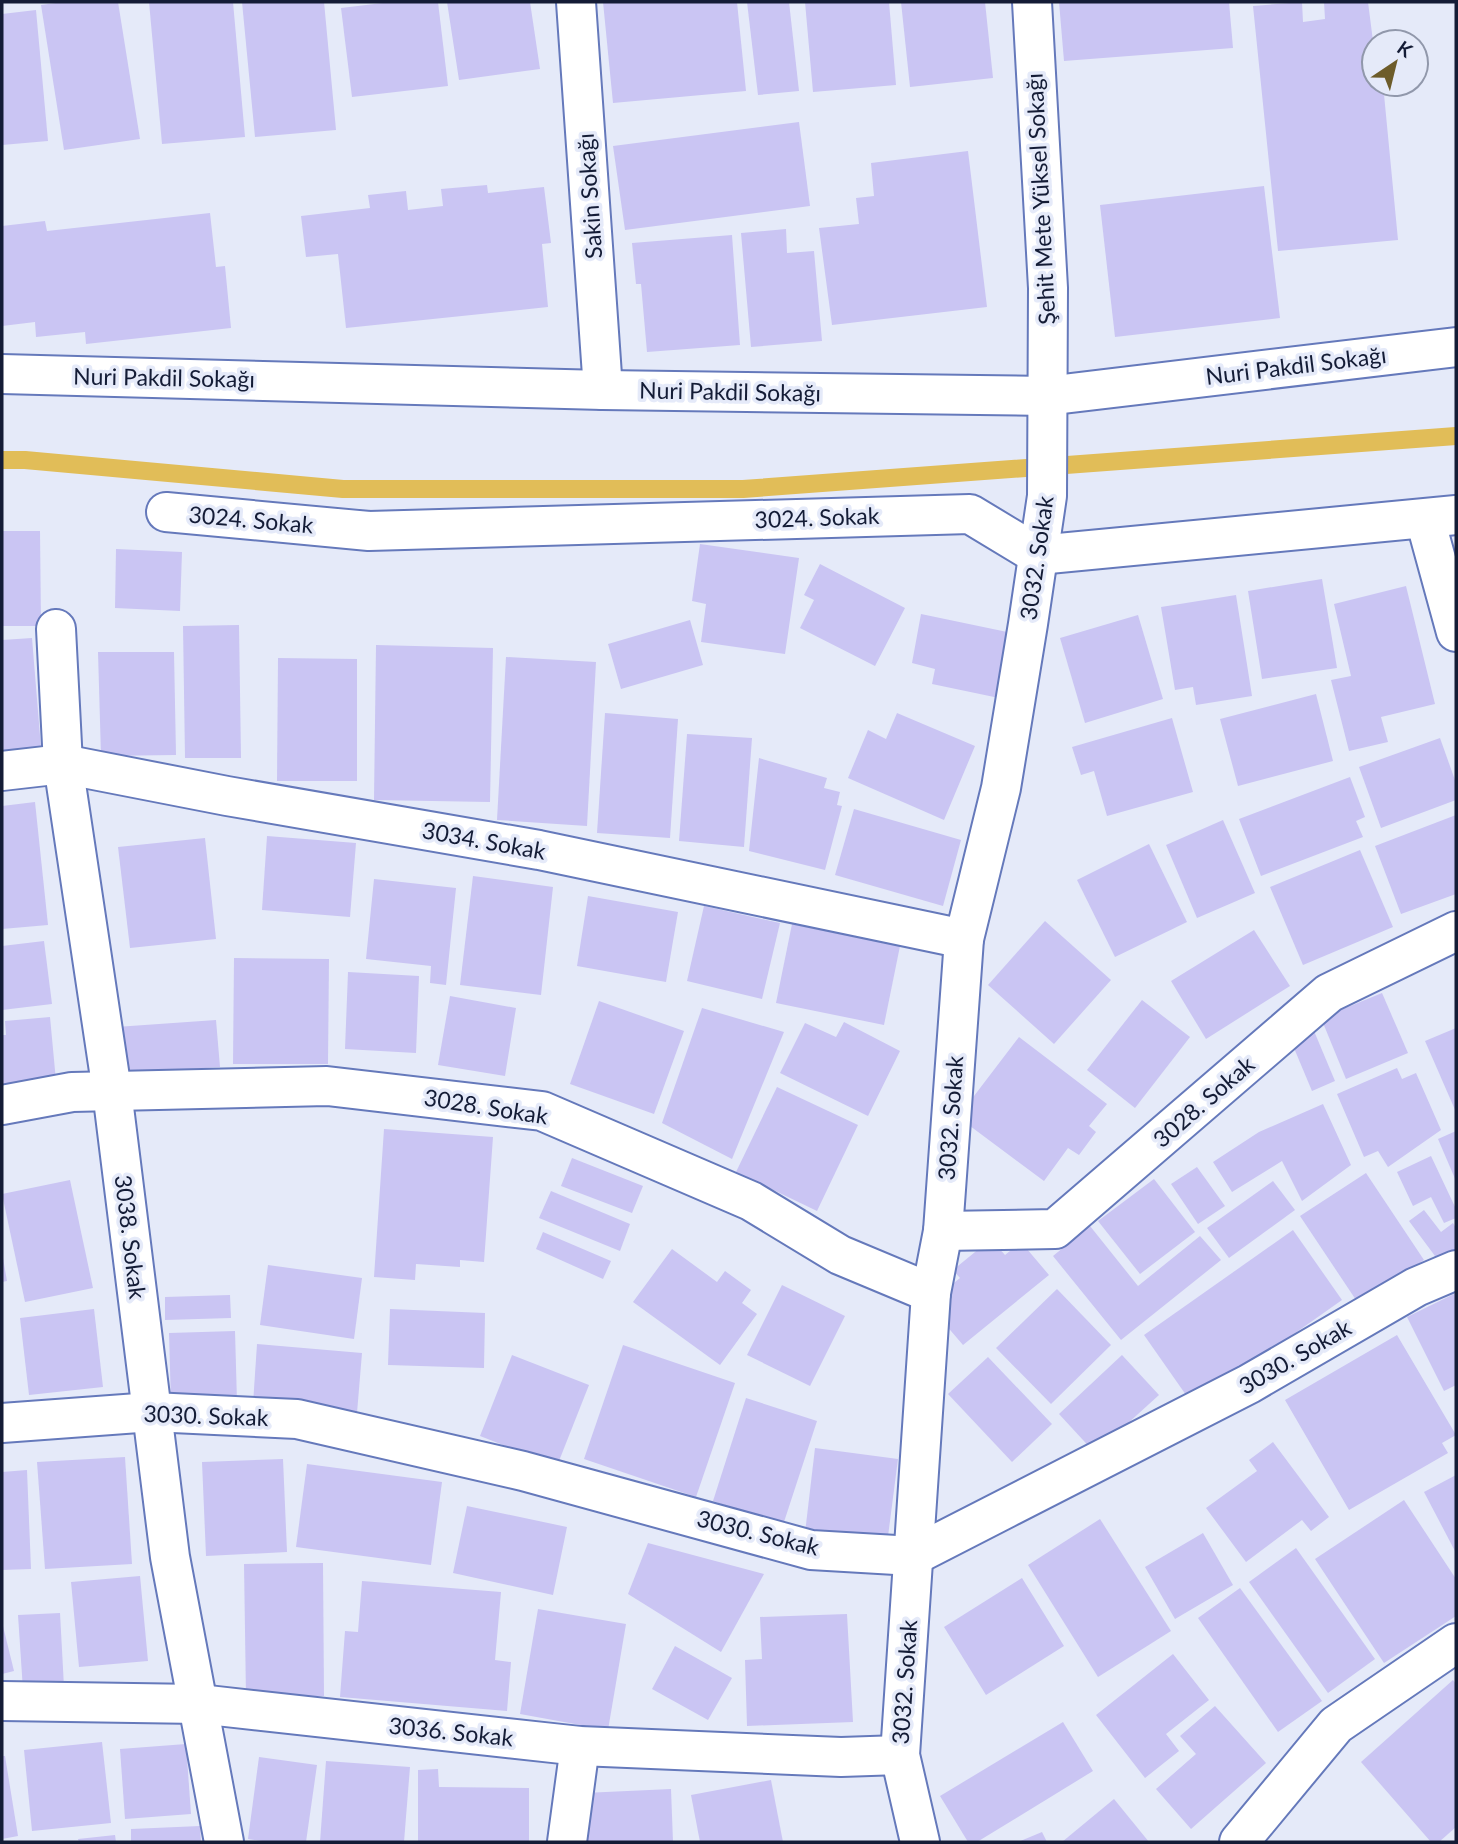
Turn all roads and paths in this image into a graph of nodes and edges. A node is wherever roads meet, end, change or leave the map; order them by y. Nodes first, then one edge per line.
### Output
1 (576, 2) edge
2 (1031, 2) edge
3 (1456, 347) edge
4 (2, 374) edge
5 (603, 390) junction
6 (1046, 396) junction
7 (166, 512) dead end
8 (1440, 517) edge
9 (1038, 555) junction
10 (55, 629) dead end
11 (1456, 632) edge
12 (63, 764) junction
13 (2, 771) edge
14 (1456, 931) edge
15 (964, 939) junction
16 (112, 1091) junction
17 (2, 1105) edge
18 (943, 1231) junction
19 (1456, 1270) edge
20 (931, 1293) junction
21 (152, 1412) junction
22 (2, 1423) edge
23 (913, 1556) junction
24 (1456, 1643) edge
25 (2, 1701) edge
26 (200, 1704) junction
27 (580, 1746) junction
28 (900, 1755) junction
29 (224, 1842) edge
30 (568, 1842) edge
31 (920, 1842) edge
32 (1239, 1842) edge

1 - 5 street, Sakin Sokağı
2 - 6 street, Şehit Mete Yüksel Sokağı
3 - 6 street, Nuri Pakdil Sokağı
4 - 5 street, Nuri Pakdil Sokağı
5 - 6 street, Nuri Pakdil Sokağı
6 - 9 street, 3032. Sokak
7 - 9 street, 3024. Sokak
8 - 9 street
8 - 11 street
9 - 15 street, 3032. Sokak
10 - 12 street, 3038. Sokak
12 - 13 street, 3034. Sokak
12 - 15 street, 3034. Sokak
12 - 16 street, 3038. Sokak
14 - 18 street, 3028. Sokak
15 - 18 street, 3032. Sokak
16 - 17 street, 3028. Sokak
16 - 20 street, 3028. Sokak
16 - 21 street, 3038. Sokak
18 - 20 street, 3032. Sokak
19 - 23 street, 3030. Sokak
20 - 23 street, 3032. Sokak
21 - 22 street, 3030. Sokak
21 - 23 street, 3030. Sokak
21 - 26 street, 3038. Sokak
23 - 28 street, 3032. Sokak
24 - 32 street
25 - 26 street, 3036. Sokak
26 - 27 street, 3036. Sokak
26 - 29 street, 3038. Sokak
27 - 28 street, 3036. Sokak
27 - 30 street
28 - 31 street, 3032. Sokak

